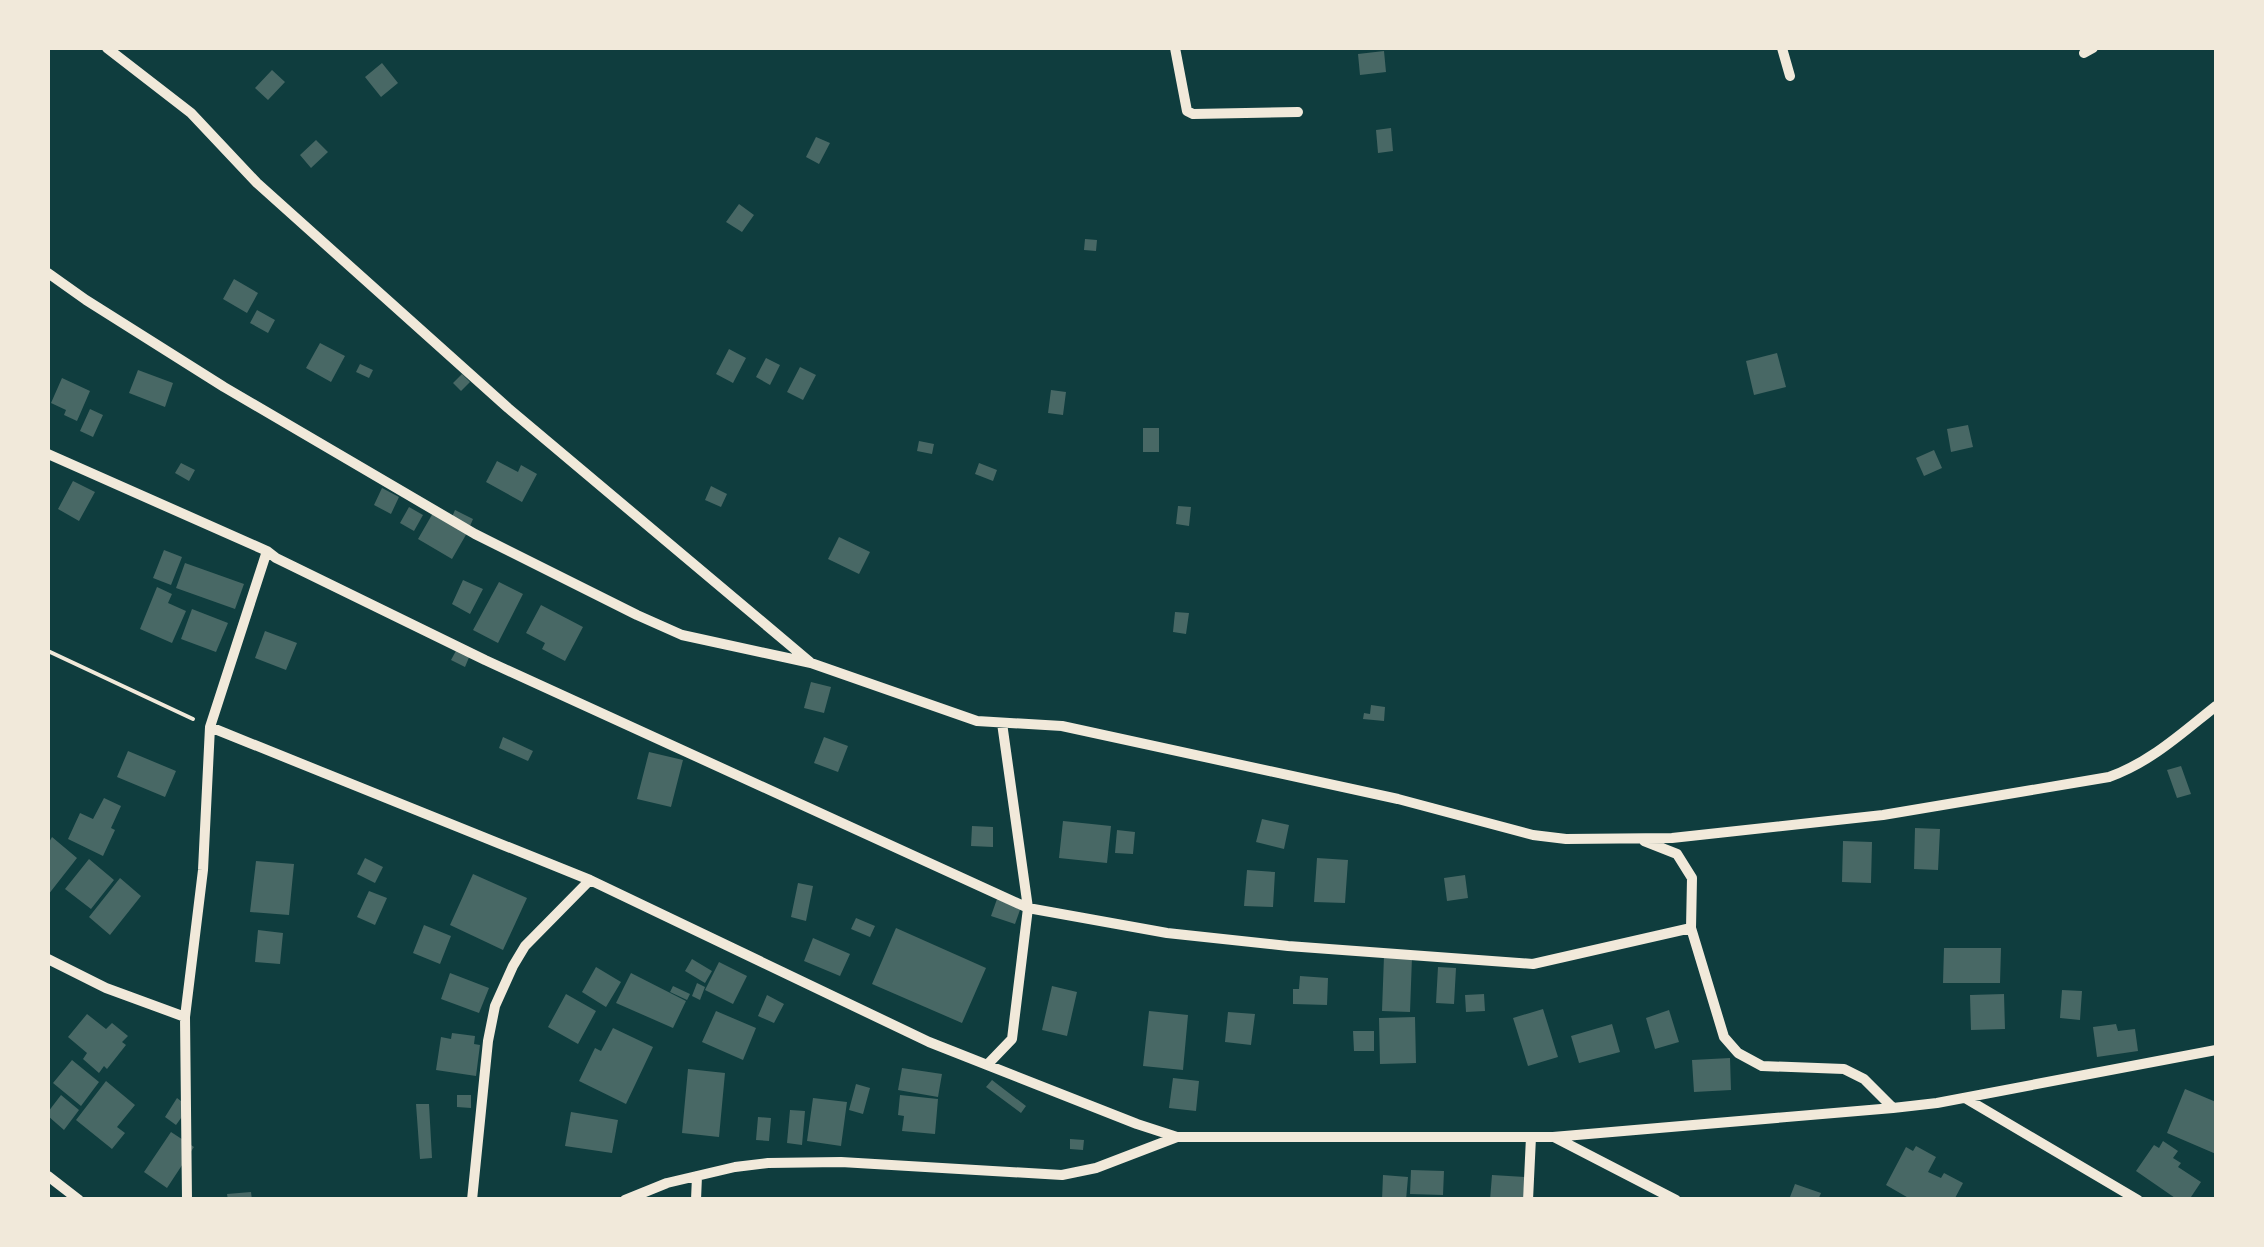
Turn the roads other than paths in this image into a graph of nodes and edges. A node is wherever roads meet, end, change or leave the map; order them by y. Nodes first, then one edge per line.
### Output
1 (107, 48) edge
2 (1174, 48) edge
3 (1782, 48) edge
4 (1790, 76) dead end
5 (1298, 112) dead end
6 (48, 273) edge
7 (48, 454) edge
8 (267, 551) junction
9 (811, 663) junction
10 (2216, 706) edge
11 (1002, 722) junction
12 (210, 727) junction
13 (1638, 839) junction
14 (590, 880) junction
15 (1028, 908) junction
16 (1691, 928) junction
17 (48, 959) edge
18 (185, 1018) junction
19 (2216, 1050) edge
20 (987, 1065) junction
21 (1964, 1097) junction
22 (1893, 1108) junction
23 (1552, 1136) junction
24 (1177, 1137) junction
25 (1531, 1137) junction
26 (48, 1176) edge
27 (697, 1176) junction
28 (80, 1200) edge
29 (187, 1200) edge
30 (472, 1200) edge
31 (625, 1200) edge
32 (696, 1200) edge
33 (1528, 1200) edge
34 (1676, 1200) edge
35 (2138, 1200) edge

1 - 9 street
2 - 5 street
3 - 4 street
6 - 9 street
7 - 8 street
8 - 12 street
8 - 15 street
9 - 11 street
10 - 13 street
11 - 13 street
11 - 15 street
12 - 14 street
12 - 18 street
13 - 16 street
14 - 20 street
14 - 30 street
15 - 16 street
15 - 20 street
16 - 22 street
17 - 18 street
18 - 29 street
19 - 21 street
20 - 24 street
21 - 22 street
21 - 35 street
22 - 23 street
23 - 25 street
23 - 34 street
24 - 25 street
24 - 27 street
25 - 33 street
26 - 28 street
27 - 31 street
27 - 32 street

